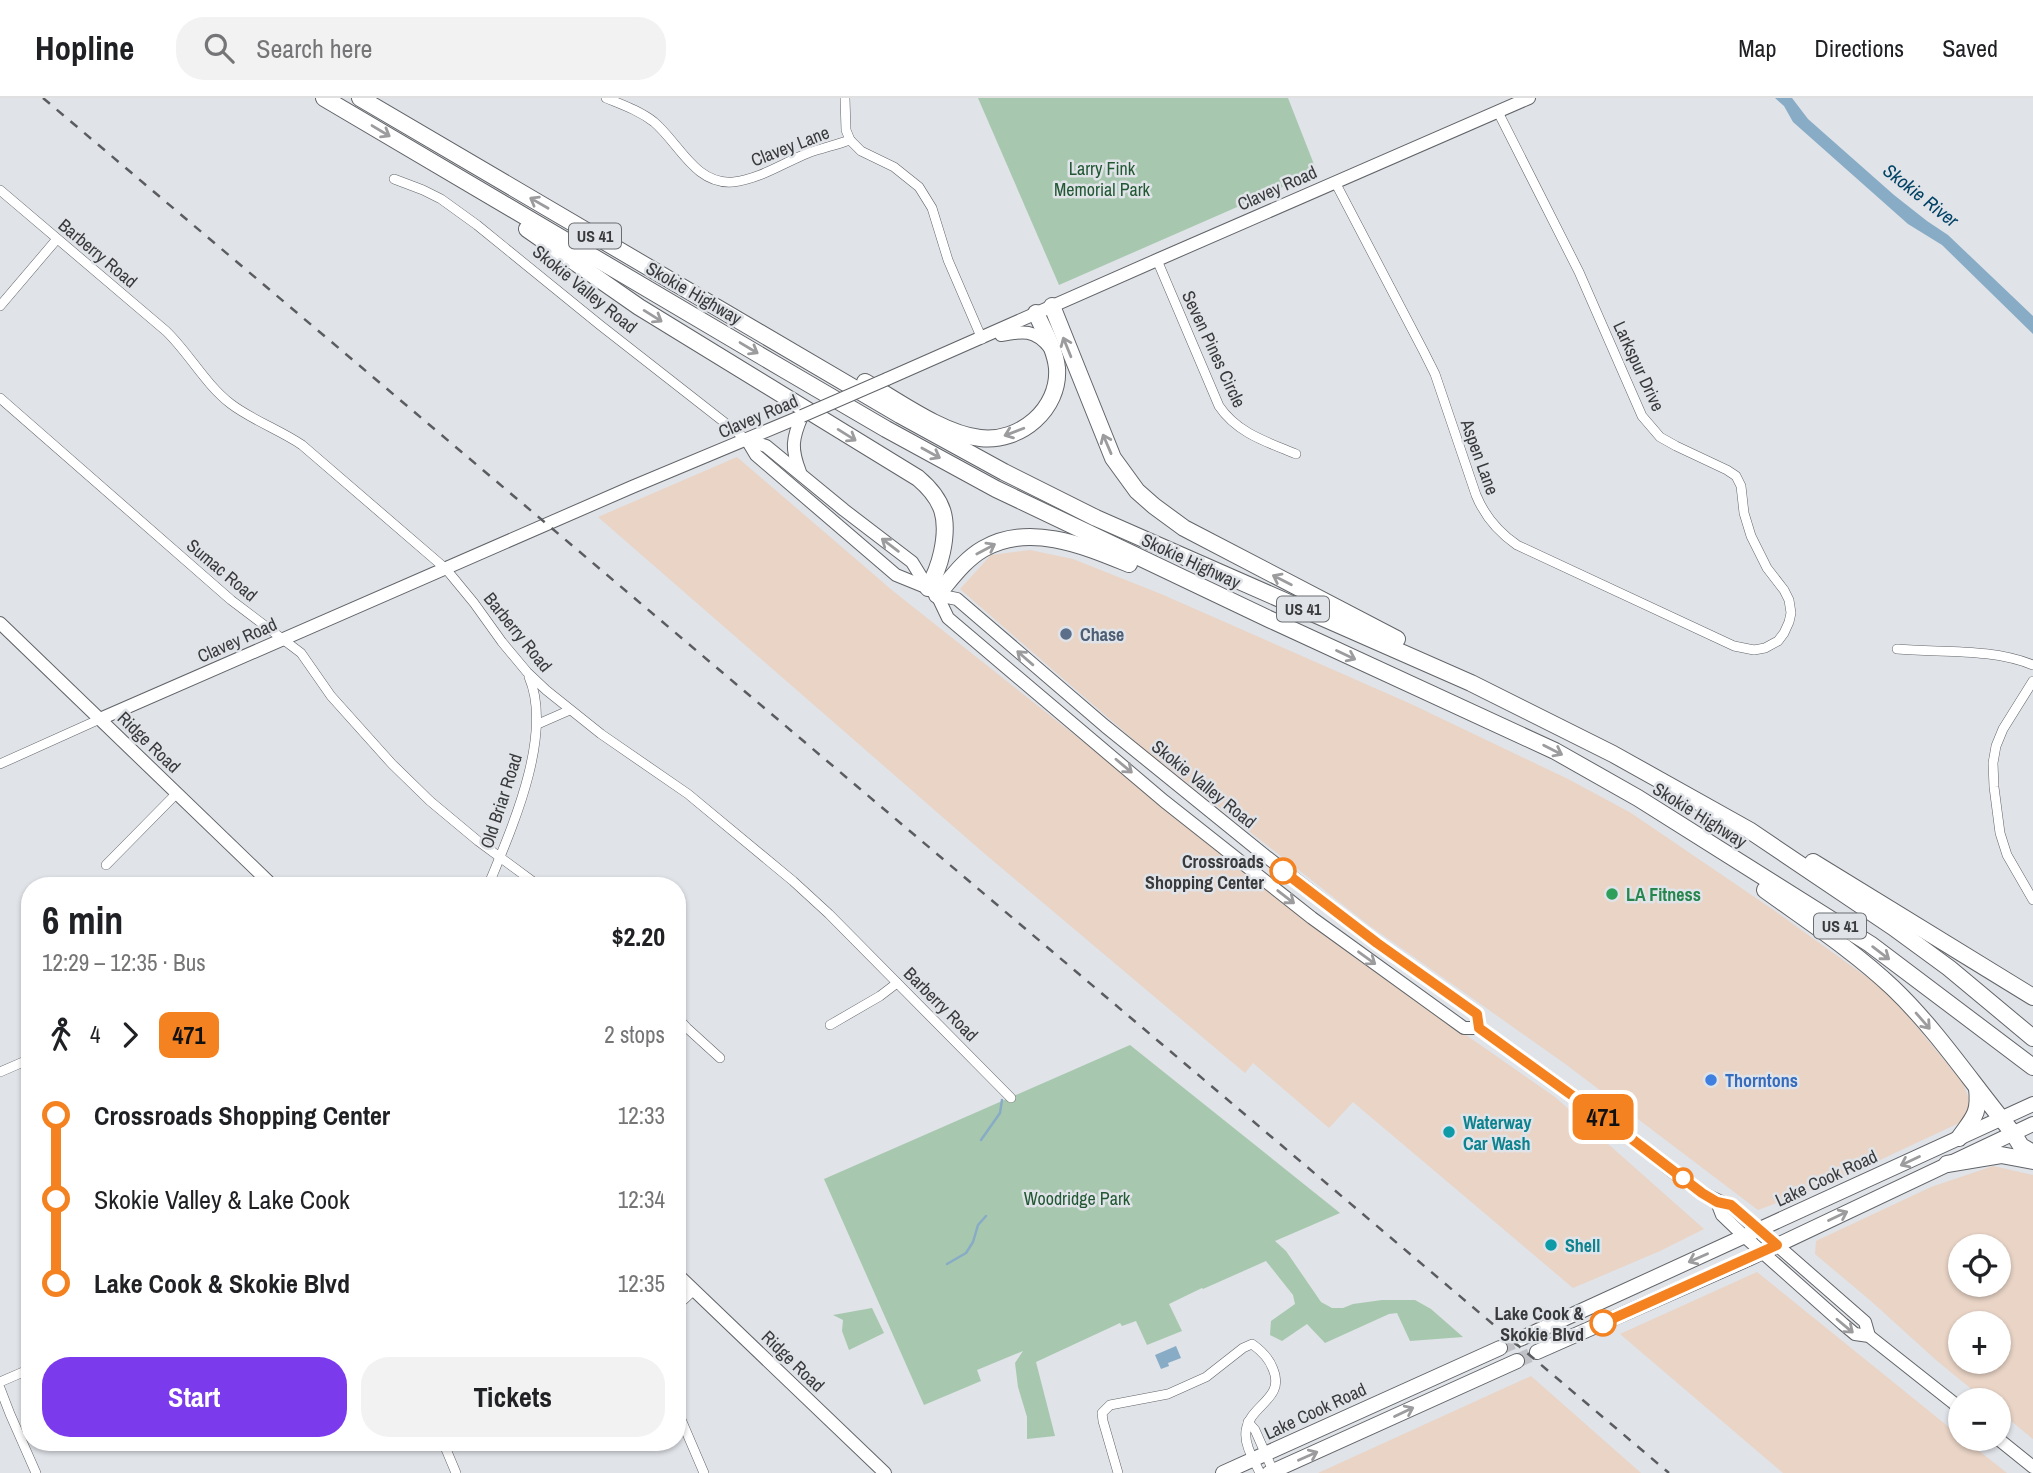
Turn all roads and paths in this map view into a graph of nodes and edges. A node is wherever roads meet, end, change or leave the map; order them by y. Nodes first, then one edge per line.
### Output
1 (324, 98) edge
2 (360, 98) edge
3 (606, 98) edge
4 (845, 98) edge
5 (1529, 98) edge
6 (1498, 112) junction
7 (849, 140) junction
8 (437, 165) junction
9 (394, 180) dead end
10 (1335, 182) junction
11 (0, 190) edge
12 (57, 239) junction
13 (1157, 260) junction
14 (709, 303) junction
15 (0, 306) edge
16 (1052, 306) junction
17 (1036, 313) junction
18 (982, 338) junction
19 (1055, 355) junction
20 (0, 398) edge
21 (802, 416) junction
22 (747, 440) junction
23 (1296, 454) dead end
24 (802, 475) junction
25 (446, 569) junction
26 (932, 592) junction
27 (1786, 595) joint
28 (1240, 605) junction
29 (0, 623) edge
30 (283, 640) junction
31 (1897, 649) dead end
32 (2033, 665) edge
33 (527, 672) junction
34 (2033, 681) edge
35 (1471, 683) junction
36 (570, 710) junction
37 (100, 719) junction
38 (538, 724) junction
39 (0, 764) edge
40 (177, 793) junction
41 (1638, 798) junction
42 (1749, 830) junction
43 (1263, 855) junction
44 (500, 856) junction
45 (106, 865) dead end
46 (1251, 869) junction
47 (264, 877) edge
48 (492, 877) edge
49 (527, 877) edge
50 (2033, 900) edge
51 (1324, 903) junction
52 (1312, 918) junction
53 (897, 983) junction
54 (2033, 997) edge
55 (830, 1025) dead end
56 (686, 1026) edge
57 (1479, 1028) junction
58 (2033, 1038) edge
59 (720, 1058) dead end
60 (21, 1063) edge
61 (2033, 1068) edge
62 (0, 1072) edge
63 (1977, 1088) junction
64 (1011, 1098) dead end
65 (2031, 1105) edge
66 (2001, 1119) junction
67 (2033, 1124) edge
68 (2013, 1133) junction
69 (1959, 1138) junction
70 (2033, 1153) edge
71 (2033, 1161) edge
72 (1947, 1164) junction
73 (1717, 1202) junction
74 (1760, 1229) junction
75 (1744, 1236) junction
76 (1777, 1245) junction
77 (1762, 1252) junction
78 (686, 1282) edge
79 (694, 1290) junction
80 (686, 1298) edge
81 (1869, 1336) junction
82 (1520, 1339) tunnel mouth
83 (1500, 1348) tunnel mouth
84 (1537, 1352) tunnel mouth
85 (1517, 1361) tunnel mouth
86 (21, 1373) edge
87 (0, 1382) edge
88 (0, 1388) edge
89 (1948, 1399) edge
90 (686, 1431) edge
91 (21, 1440) edge
92 (2011, 1449) edge
93 (26, 1451) edge
94 (447, 1451) edge
95 (2033, 1466) edge
96 (1266, 1467) edge
97 (36, 1473) edge
98 (456, 1473) edge
99 (704, 1473) edge
100 (885, 1473) edge
101 (1118, 1473) edge
102 (1223, 1473) edge

1 -> 8 highway, Skokie Highway / US 41
14 -> 2 highway, Skokie Highway / US 41
3 - 7 street, Clavey Lane
4 - 7 street
5 - 6 main road, Clavey Road
6 - 10 main road, Clavey Road
6 - 27 street, Larkspur Drive
7 - 18 street, Clavey Lane
8 -> 26 highway
8 -> 28 highway, Skokie Highway / US 41
9 - 22 street, Skokie Valley Road
10 - 13 main road, Clavey Road
10 - 27 street, Aspen Lane
11 - 12 street, Barberry Road
12 - 15 street
12 - 25 street, Barberry Road
13 - 16 main road, Clavey Road
13 - 23 street, Seven Pines Circle
19 -> 14 highway
14 - 35 highway, Skokie Highway / US 41
16 - 17 main road, Clavey Road
35 -> 16 highway
17 - 18 main road, Clavey Road
17 - 19 highway
18 - 19 main road
18 - 21 main road, Clavey Road, bridge
20 - 30 street, Sumac Road
21 - 22 main road, Clavey Road
21 - 24 main road
22 - 24 main road, Skokie Valley Road
22 - 25 main road, Clavey Road
22 - 26 main road, Skokie Valley Road
26 -> 24 main road, Skokie Valley Road
25 - 30 main road, Clavey Road
25 - 33 street, Barberry Road
26 -> 28 highway
43 -> 26 main road, Skokie Valley Road
26 -> 46 main road, Skokie Valley Road
28 -> 41 highway, Skokie Highway / US 41
29 - 37 main road, Ridge Road
30 - 37 main road, Clavey Road
30 - 44 street, Sumac Road
31 - 32 street
33 - 36 street, Barberry Road
33 - 38 street, Old Briar Road
34 - 50 street
35 - 42 highway, Skokie Highway / US 41
36 - 38 street
36 - 53 street, Barberry Road
37 - 39 street, Clavey Road
37 - 40 main road, Ridge Road
38 - 44 street, Old Briar Road
40 - 45 street
40 - 47 main road, Ridge Road
41 -> 61 highway, Skokie Highway / US 41
41 -> 63 highway
42 - 54 highway
42 - 58 highway, Skokie Highway / US 41
43 - 46 main road
43 - 51 main road, Skokie Valley Road
44 - 48 street, Old Briar Road
44 - 49 street, Sumac Road
46 -> 52 main road, Skokie Valley Road
51 - 52 main road
51 - 57 main road, Skokie Valley Road
52 -> 57 main road, Skokie Valley Road
53 - 55 street
53 - 64 street, Barberry Road
56 - 59 street
57 - 73 main road, Skokie Valley Road
60 - 62 street
63 - 66 highway
63 - 69 highway
65 - 66 main road, Lake Cook Road
66 - 68 highway
66 - 69 main road, Lake Cook Road
67 - 68 main road
68 - 70 highway
68 - 72 main road
69 -> 74 main road, Lake Cook Road
71 - 72 highway
76 -> 72 main road
73 - 74 main road, Skokie Valley Road
73 - 75 main road, Skokie Valley Road
74 - 75 main road, Lake Cook Road
74 - 76 main road, Skokie Valley Road
75 - 77 main road, Skokie Valley Road
75 -> 82 main road, Lake Cook Road
76 - 77 main road
76 - 81 main road, Skokie Valley Road
77 -> 81 main road, Skokie Valley Road
77 - 84 main road
78 - 79 main road, Ridge Road
79 - 80 street
79 - 100 main road, Ridge Road
81 - 89 main road
83 - 96 main road, Lake Cook Road
96 -> 85 main road, Lake Cook Road
86 - 87 street
88 - 91 street
90 - 99 street
92 - 95 main road
93 - 97 street
94 - 98 street
96 - 101 street
96 - 102 main road, Lake Cook Road

